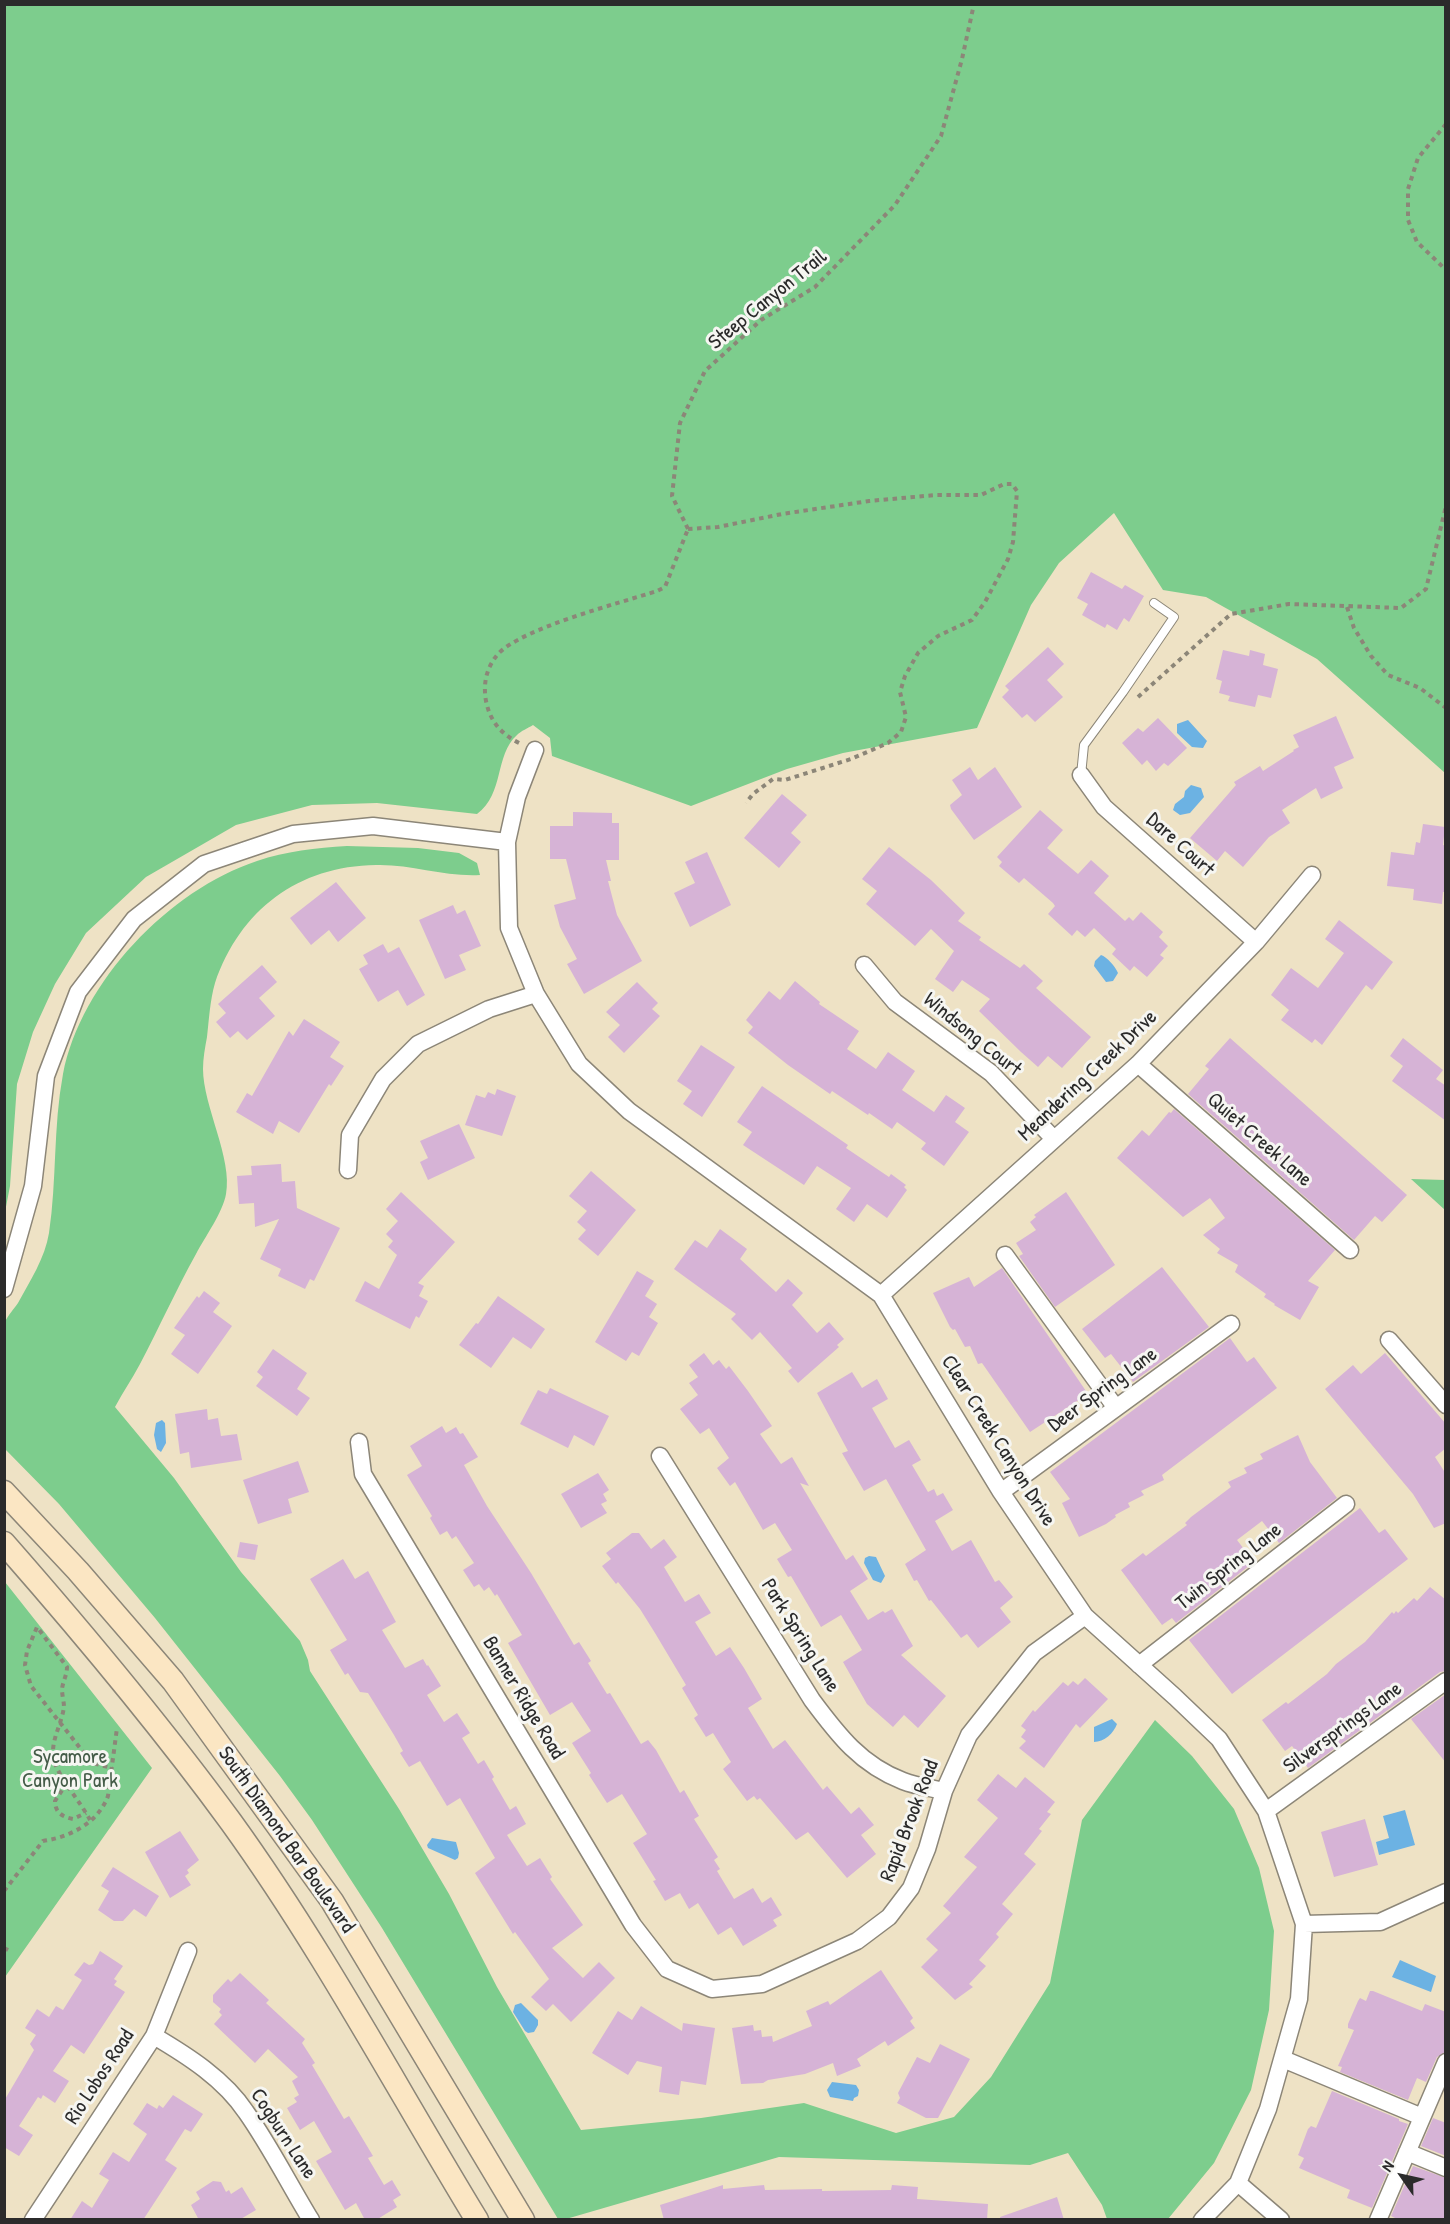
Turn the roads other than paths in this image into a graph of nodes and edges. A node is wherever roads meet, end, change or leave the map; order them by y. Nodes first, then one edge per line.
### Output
1 (1154, 603) dead end
2 (535, 750) road end
3 (1081, 775) joint
4 (507, 842) junction
5 (1312, 875) dead end
6 (1256, 942) junction
7 (864, 965) dead end
8 (536, 994) junction
9 (1138, 1064) junction
10 (1054, 1139) junction
11 (348, 1170) dead end
12 (1350, 1250) dead end
13 (1005, 1255) dead end
14 (4, 1289) edge
15 (880, 1295) junction
16 (1231, 1324) dead end
17 (1389, 1340) dead end
18 (1446, 1406) edge
19 (1116, 1407) junction
20 (359, 1442) dead end
21 (660, 1456) dead end
22 (4, 1492) edge
23 (1001, 1492) junction
24 (1346, 1504) dead end
25 (4, 1543) edge
26 (1085, 1616) junction
27 (1139, 1665) junction
28 (1446, 1681) edge
29 (944, 1791) junction
30 (1266, 1811) junction
31 (1446, 1892) edge
32 (1304, 1924) junction
33 (188, 1951) dead end
34 (667, 1969) joint
35 (154, 2036) junction
36 (1283, 2059) junction
37 (1446, 2062) edge
38 (1422, 2117) junction
39 (1407, 2152) junction
40 (1446, 2168) edge
41 (1238, 2183) junction
42 (33, 2220) edge
43 (310, 2220) edge
44 (477, 2220) edge
45 (523, 2220) edge
46 (1202, 2220) edge
47 (1281, 2220) edge
48 (1378, 2220) edge

1 - 3 lane
2 - 4 street, Clear Creek Canyon Drive
3 - 6 street, Dare Court
4 - 8 street, Clear Creek Canyon Drive
4 - 14 street
5 - 6 street, Meandering Creek Drive
6 - 9 street, Meandering Creek Drive
7 - 10 street, Windsong Court
8 - 11 street
8 - 15 street, Clear Creek Canyon Drive
9 - 10 street, Meandering Creek Drive
9 - 12 street, Quiet Creek Lane
10 - 15 street, Meandering Creek Drive
13 - 19 street
15 - 23 street, Clear Creek Canyon Drive
16 - 19 street, Deer Spring Lane
17 - 18 street
19 - 23 street, Deer Spring Lane
20 - 34 street, Banner Ridge Road
21 - 29 street, Park Spring Lane
22 - 45 main road, South Diamond Bar Boulevard
23 - 26 street, Clear Creek Canyon Drive
24 - 27 street, Twin Spring Lane
25 - 44 main road, South Diamond Bar Boulevard
26 - 27 street, Clear Creek Canyon Drive
26 - 29 street, Rapid Brook Road
27 - 30 street, Clear Creek Canyon Drive
28 - 30 street, Silversprings Lane
29 - 34 street, Rapid Brook Road
30 - 32 street, Clear Creek Canyon Drive
31 - 32 street
32 - 36 street, Clear Creek Canyon Drive
33 - 35 street, Rio Lobos Road
35 - 42 street, Rio Lobos Road
35 - 43 street, Cogburn Lane
36 - 38 street
36 - 41 street, Clear Creek Canyon Drive
37 - 38 street
38 - 39 street
39 - 40 street
39 - 48 street
41 - 46 street, Clear Creek Canyon Drive
41 - 47 street

